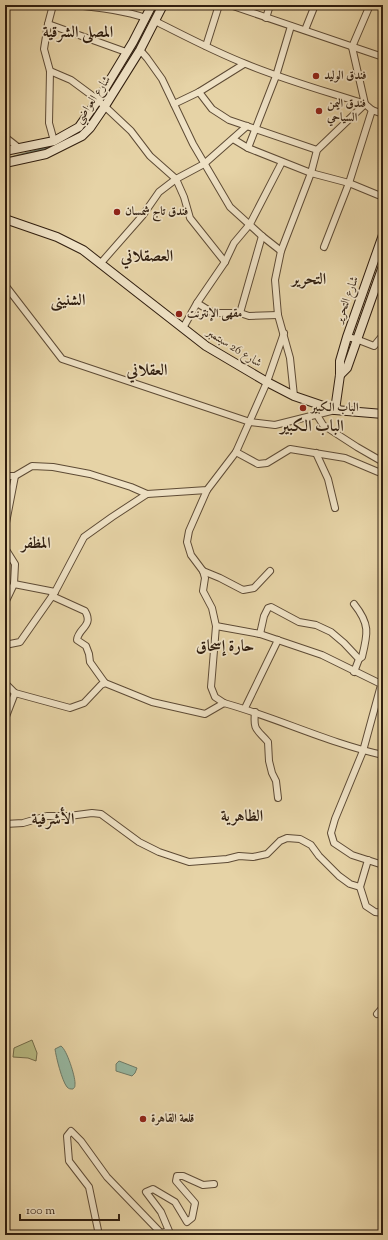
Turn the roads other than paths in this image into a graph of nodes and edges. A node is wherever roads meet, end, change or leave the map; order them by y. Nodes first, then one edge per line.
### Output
1 (13, 5) edge
2 (54, 5) edge
3 (72, 5) edge
4 (152, 5) edge
5 (163, 5) edge
6 (219, 5) edge
7 (230, 5) edge
8 (270, 5) edge
9 (314, 5) edge
10 (370, 5) edge
11 (5, 6) edge
12 (146, 18) junction
13 (266, 18) junction
14 (155, 21) junction
15 (48, 24) junction
16 (291, 26) junction
17 (305, 30) junction
18 (206, 46) junction
19 (352, 47) junction
20 (140, 50) junction
21 (126, 52) junction
22 (383, 57) edge
23 (244, 64) junction
24 (50, 71) junction
25 (276, 76) junction
26 (199, 92) junction
27 (98, 100) junction
28 (174, 104) junction
29 (365, 104) junction
30 (105, 106) junction
31 (372, 110) junction
32 (383, 114) edge
33 (247, 126) junction
34 (255, 128) junction
35 (5, 137) edge
36 (233, 138) junction
37 (54, 141) junction
38 (19, 148) junction
39 (248, 148) junction
40 (317, 150) junction
41 (5, 151) edge
42 (282, 162) junction
43 (5, 163) edge
44 (204, 164) junction
45 (311, 173) junction
46 (176, 179) junction
47 (349, 183) junction
48 (383, 197) edge
49 (5, 219) edge
50 (250, 224) junction
51 (383, 235) edge
52 (262, 236) junction
53 (324, 247) dead end
54 (281, 251) junction
55 (225, 262) junction
56 (100, 264) junction
57 (383, 266) edge
58 (381, 281) edge
59 (5, 285) edge
60 (197, 303) junction
61 (240, 313) junction
62 (278, 315) junction
63 (183, 328) junction
64 (284, 333) junction
65 (383, 336) edge
66 (347, 337) junction
67 (356, 339) junction
68 (340, 375) junction
69 (267, 382) junction
70 (294, 396) junction
71 (335, 410) junction
72 (383, 414) edge
73 (317, 415) junction
74 (250, 422) junction
75 (236, 452) junction
76 (316, 453) junction
77 (383, 462) edge
78 (383, 474) edge
79 (5, 476) edge
80 (15, 476) junction
81 (208, 490) junction
82 (147, 494) junction
83 (335, 508) dead end
84 (5, 528) edge
85 (5, 548) edge
86 (203, 571) junction
87 (270, 571) dead end
88 (14, 584) junction
89 (54, 594) junction
90 (5, 604) edge
91 (354, 604) dead end
92 (216, 626) junction
93 (260, 634) junction
94 (278, 640) junction
95 (5, 645) edge
96 (358, 659) junction
97 (354, 672) junction
98 (5, 683) edge
99 (105, 684) junction
100 (382, 685) edge
101 (15, 693) junction
102 (224, 702) junction
103 (245, 708) junction
104 (255, 712) junction
105 (5, 719) edge
106 (363, 751) junction
107 (383, 755) edge
108 (278, 798) dead end
109 (5, 824) edge
110 (368, 860) junction
111 (383, 865) edge
112 (360, 887) junction
113 (383, 914) edge
114 (383, 1007) edge
115 (377, 1014) dead end
116 (214, 1184) dead end
117 (99, 1235) edge

1 - 11 street
2 - 15 street
3 - 12 street
4 - 12 main road, شارع العواضي
5 - 14 main road, شارع العواضي
6 - 18 street
7 - 13 street
8 - 13 street
9 - 17 street
10 - 19 street
12 - 21 main road, شارع العواضي
13 - 16 street
14 - 18 street
14 - 20 main road, شارع العواضي
15 - 21 street
15 - 24 street
16 - 17 street
16 - 25 street
17 - 19 street
18 - 23 street
19 - 22 street
19 - 29 street
20 - 28 street
20 - 30 main road, شارع العواضي
21 - 27 main road, شارع العواضي
23 - 25 street
23 - 26 street
24 - 27 street
24 - 37 street
25 - 29 street
25 - 34 street
26 - 28 street
26 - 33 street
27 - 30 street
27 - 37 main road, شارع العواضي
28 - 44 street
29 - 31 street
29 - 40 street
30 - 43 main road, شارع العواضي
30 - 46 street
31 - 32 street
31 - 47 street
33 - 34 street
33 - 36 street
34 - 39 street
34 - 40 street
35 - 38 street
36 - 39 street
36 - 44 street
37 - 38 main road, شارع العواضي
38 - 41 main road, شارع العواضي
39 - 42 street
40 - 45 street
42 - 45 street
42 - 50 street
44 - 46 street
44 - 50 street
45 - 47 street
45 - 54 street
46 - 55 street
46 - 56 street
47 - 48 street
47 - 53 street
49 - 56 main road, شارع 26 سبتمبر
50 - 52 street
50 - 55 street
51 - 66 main road, شارع التحرير
52 - 54 street
52 - 61 street
54 - 62 street
55 - 60 street
56 - 63 main road, شارع 26 سبتمبر
57 - 58 main road, شارع التحرير
58 - 67 main road, شارع التحرير
59 - 74 street
60 - 61 street
60 - 63 street
61 - 62 street
62 - 64 street
63 - 69 main road, شارع 26 سبتمبر
64 - 69 street
64 - 70 street
65 - 67 street
66 - 67 street
66 - 68 main road, شارع التحرير
67 - 68 main road, شارع التحرير
68 - 71 main road, شارع التحرير
69 - 70 main road, شارع 26 سبتمبر
69 - 74 street
70 - 71 main road, شارع 26 سبتمبر
71 - 72 main road, شارع 26 سبتمبر
71 - 73 street
73 - 74 street
73 - 77 street
74 - 75 street
75 - 76 street
75 - 81 street
76 - 78 street
76 - 83 street
79 - 80 street
80 - 82 street
80 - 84 street
81 - 82 street
81 - 86 street
82 - 89 street
85 - 88 street
86 - 87 street
86 - 92 street
88 - 89 street
88 - 90 street
89 - 95 street
89 - 99 street
91 - 96 street
92 - 93 street
92 - 102 street
93 - 94 street
93 - 96 street
94 - 97 street
94 - 103 street
96 - 97 street
97 - 100 street
98 - 101 street
99 - 101 street
99 - 102 street
100 - 106 street
101 - 105 street
102 - 103 street
103 - 104 street
104 - 106 street
104 - 108 street
106 - 107 street
106 - 110 street
109 - 112 street
110 - 111 street
110 - 112 street
112 - 113 street
114 - 115 street
116 - 117 street

